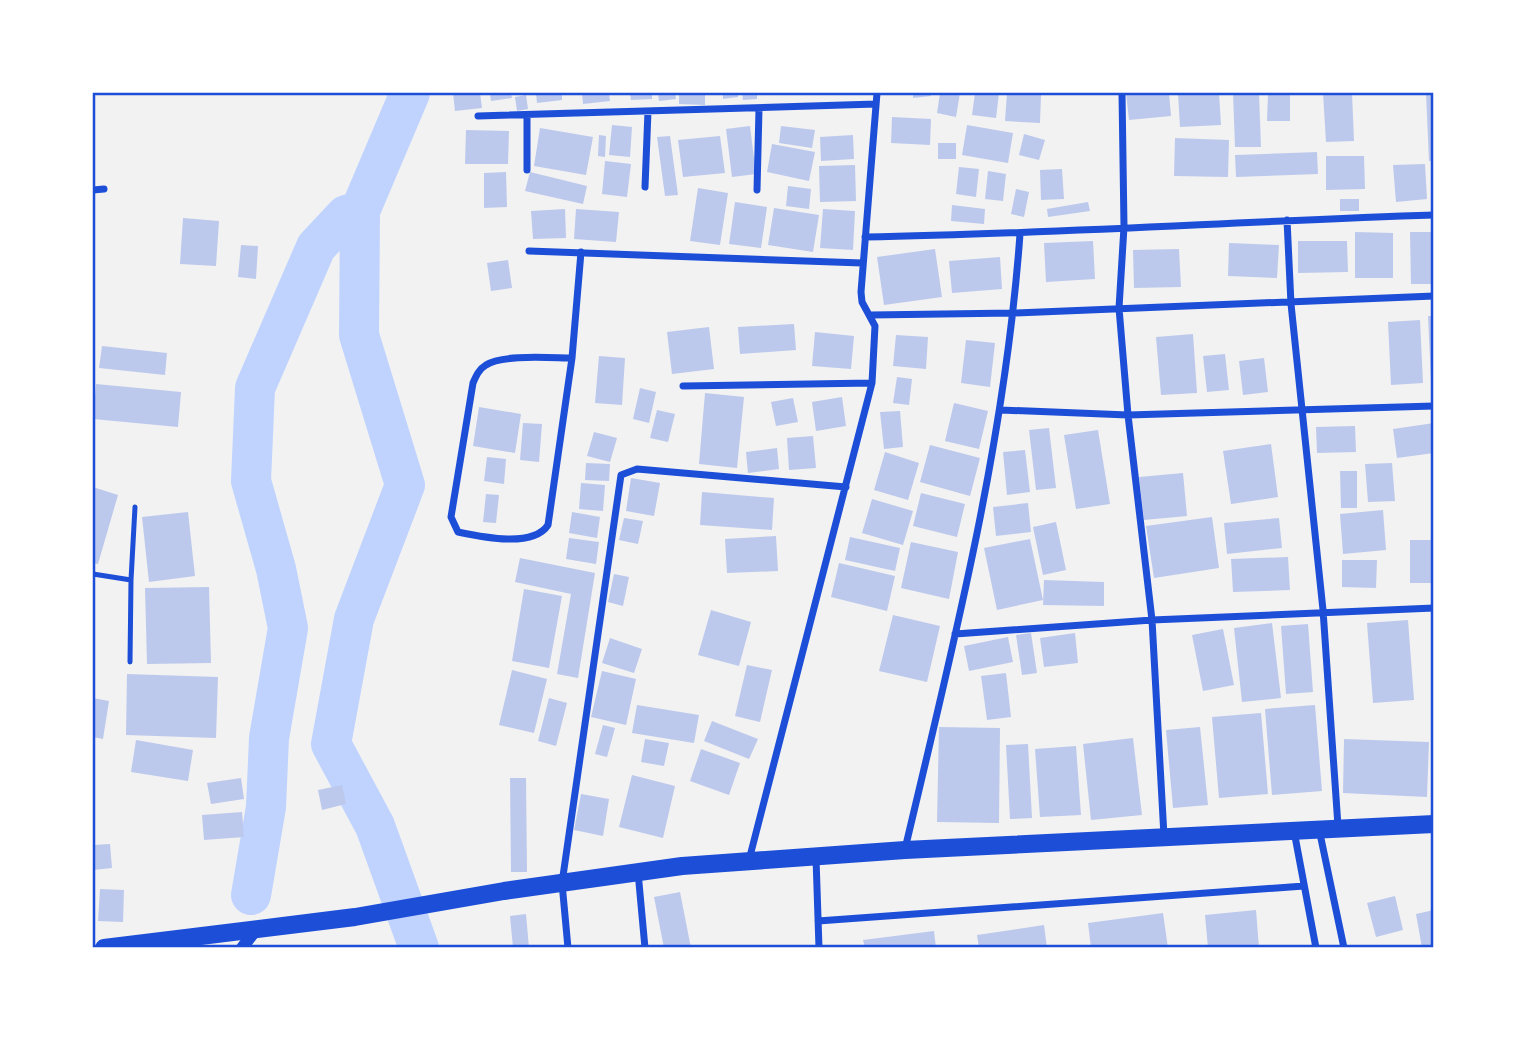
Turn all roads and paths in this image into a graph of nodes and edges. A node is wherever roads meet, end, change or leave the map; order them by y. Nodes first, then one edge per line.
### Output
1 (877, 93) edge
2 (1122, 93) edge
3 (876, 104) junction
4 (759, 109) junction
5 (648, 111) junction
6 (527, 114) junction
7 (478, 116) dead end
8 (527, 170) dead end
9 (645, 187) dead end
10 (104, 189) dead end
11 (93, 190) edge
12 (757, 190) dead end
13 (1434, 215) edge
14 (1287, 220) junction
15 (1124, 227) junction
16 (1020, 234) junction
17 (865, 237) junction
18 (529, 251) dead end
19 (581, 253) junction
20 (862, 263) junction
21 (1434, 296) edge
22 (1291, 304) junction
23 (1119, 308) junction
24 (1014, 313) junction
25 (871, 315) junction
26 (572, 358) junction
27 (872, 383) junction
28 (683, 386) dead end
29 (1434, 406) edge
30 (1300, 409) junction
31 (1001, 410) junction
32 (1128, 415) junction
33 (846, 487) junction
34 (135, 507) dead end
35 (93, 575) edge
36 (131, 580) junction
37 (1434, 608) edge
38 (1323, 610) junction
39 (1152, 620) junction
40 (955, 634) junction
41 (130, 662) dead end
42 (1434, 824) edge
43 (1338, 827) junction
44 (1319, 828) junction
45 (1294, 831) junction
46 (1164, 837) junction
47 (905, 850) junction
48 (816, 857) junction
49 (749, 861) junction
50 (638, 871) junction
51 (562, 883) junction
52 (1304, 886) junction
53 (818, 921) junction
54 (255, 931) junction
55 (156, 945) edge
56 (104, 948) edge
57 (242, 948) edge
58 (568, 948) edge
59 (645, 948) edge
60 (819, 948) edge
61 (1316, 948) edge
62 (1343, 948) edge

1 - 3 street
2 - 15 street
3 - 4 street
3 - 17 street
4 - 5 street
4 - 12 street
5 - 6 street
5 - 9 street
6 - 7 street
6 - 8 street
10 - 11 street
13 - 14 street
14 - 15 street
14 - 22 street
15 - 16 street
15 - 23 street
16 - 17 street
16 - 24 street
17 - 20 street
18 - 19 street
19 - 20 street
19 - 26 street
20 - 25 street
21 - 22 street
22 - 23 street
22 - 30 street
23 - 24 street
23 - 32 street
24 - 25 street
24 - 31 street
25 - 27 street
26 - 26 street
27 - 28 street
27 - 33 street
29 - 30 street
30 - 32 street
30 - 38 street
31 - 32 street
31 - 40 street
32 - 39 street
33 - 49 street
33 - 51 street
34 - 36 lane
35 - 36 lane
36 - 41 lane
37 - 38 street
38 - 39 street
38 - 43 street
39 - 40 street
39 - 46 street
40 - 47 street
42 - 43 main road
43 - 44 main road
44 - 45 main road
44 - 62 street
45 - 46 main road
45 - 52 street
46 - 47 main road
47 - 48 main road
48 - 49 main road
48 - 53 street
49 - 50 main road
50 - 51 main road
50 - 59 street
51 - 54 main road
51 - 58 street
52 - 53 street
52 - 61 street
53 - 60 street
54 - 55 main road
54 - 57 street
55 - 56 main road

